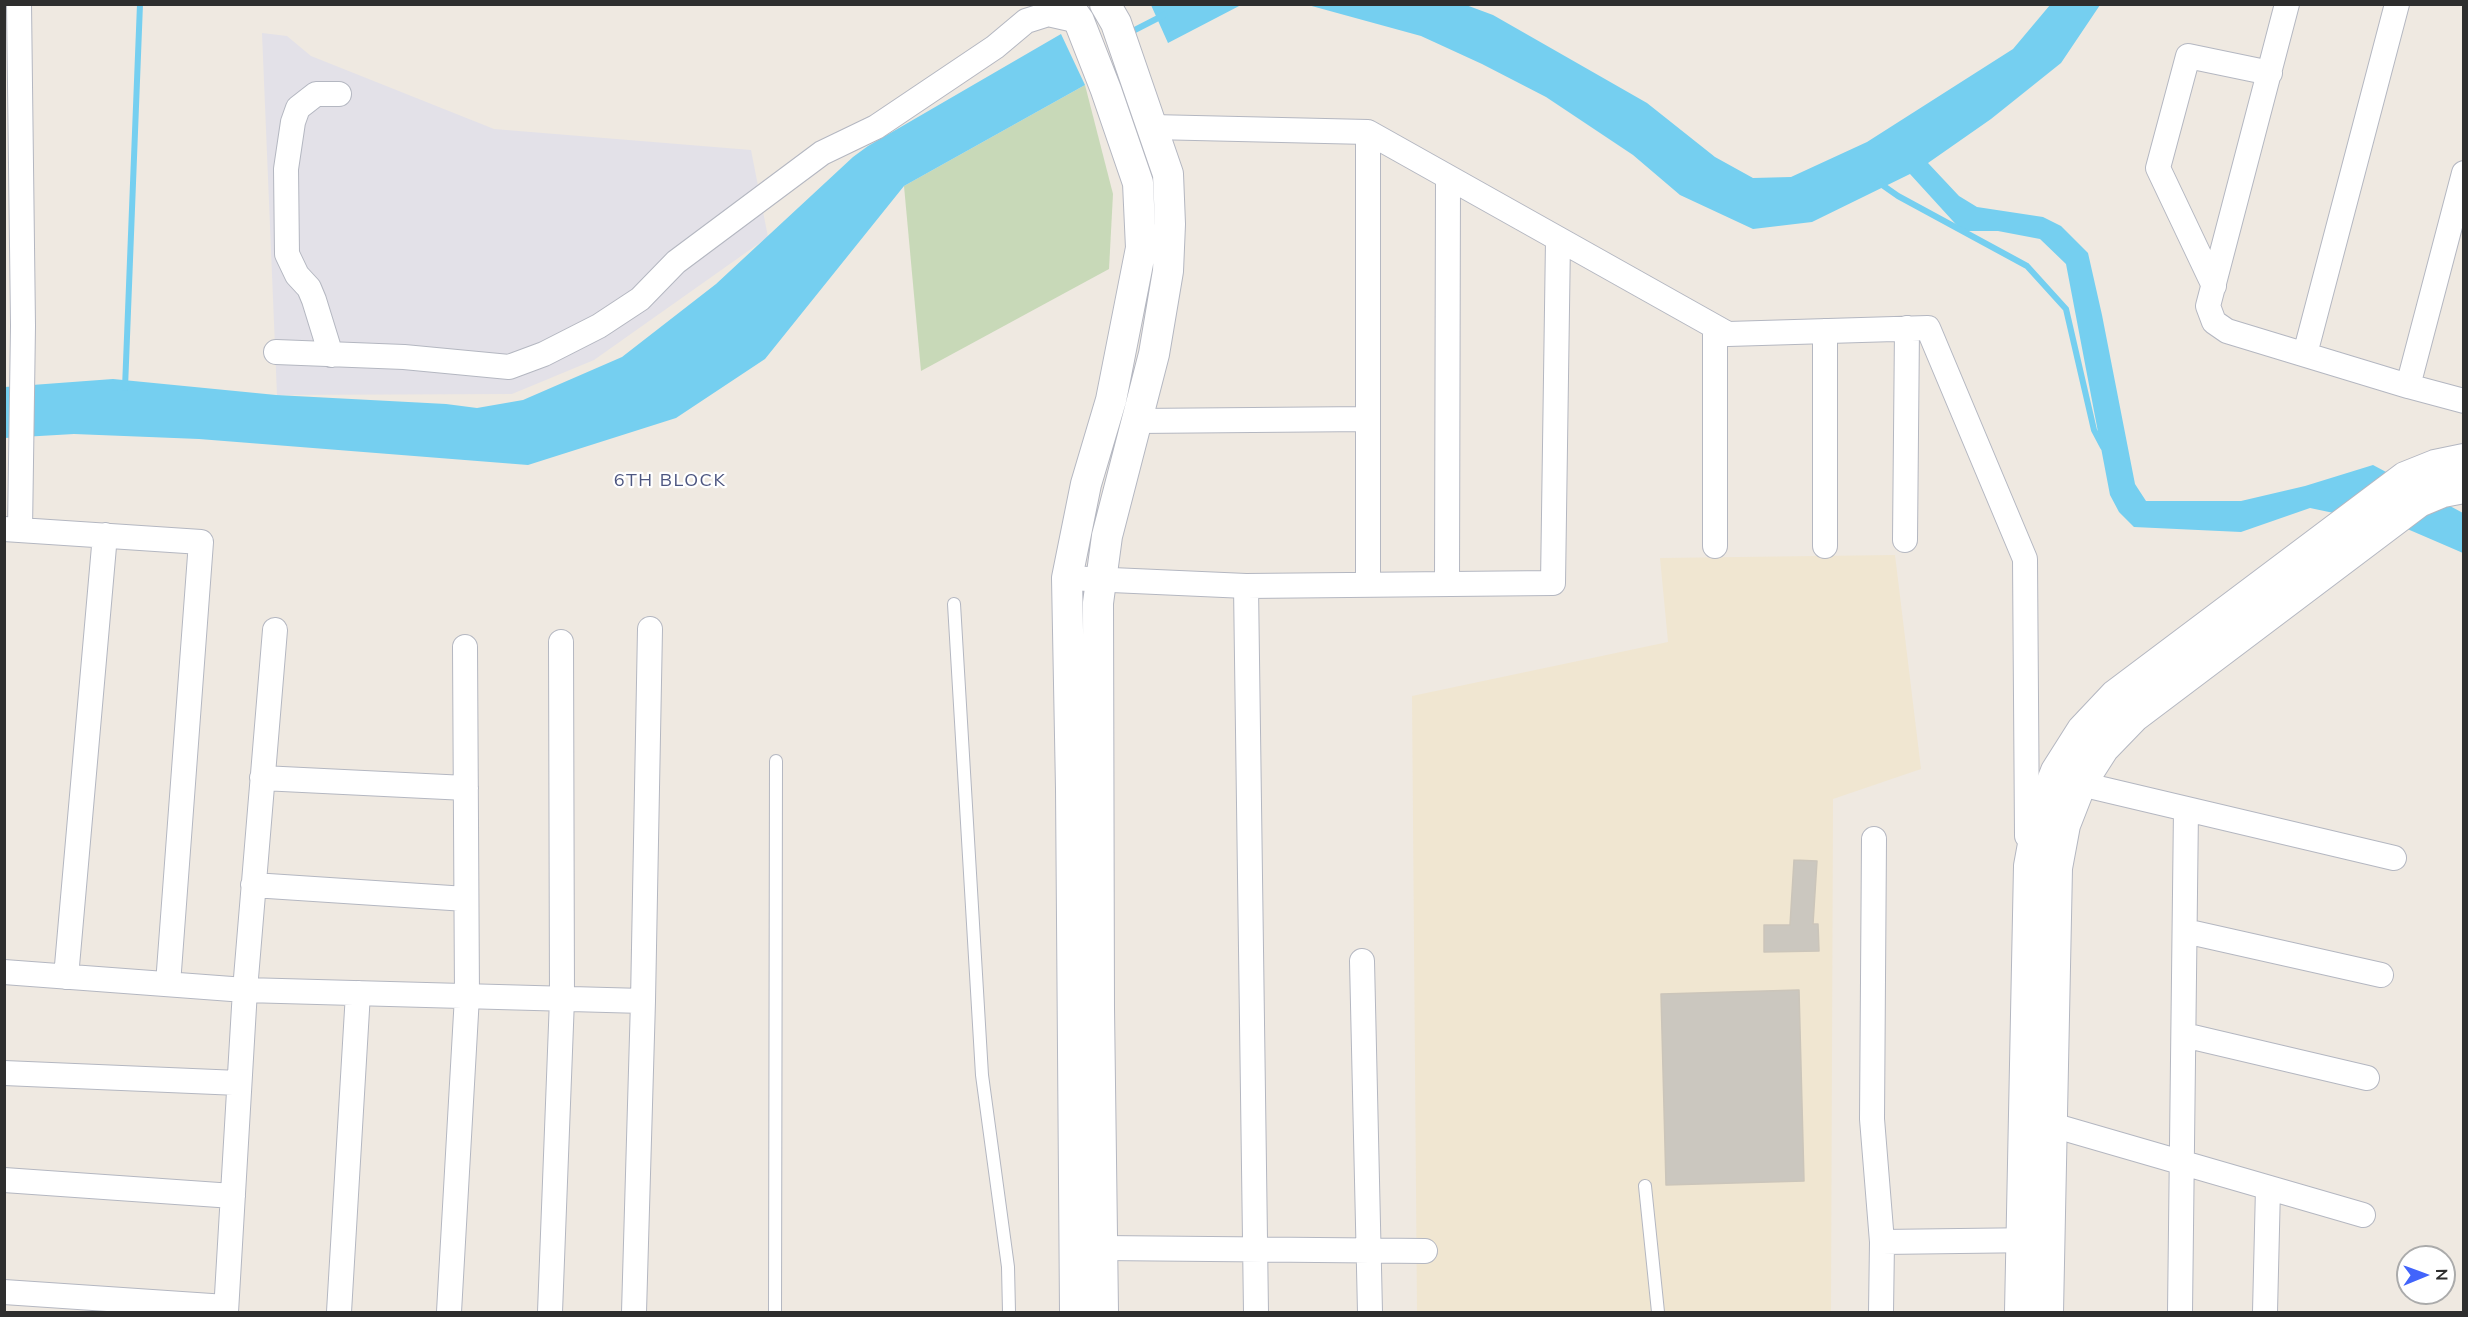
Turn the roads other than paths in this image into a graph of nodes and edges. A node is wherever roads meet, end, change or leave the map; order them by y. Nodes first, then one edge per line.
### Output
1 (20, 4) edge
2 (2287, 4) edge
3 (2397, 4) edge
4 (1106, 5) edge
5 (1082, 34) edge
6 (2270, 73) junction
7 (339, 94) dead end
8 (1152, 127) junction
9 (1368, 132) junction
10 (2463, 173) edge
11 (1448, 178) junction
12 (1558, 240) junction
13 (2214, 286) junction
14 (14, 305) edge
15 (1715, 328) junction
16 (1907, 328) junction
17 (1825, 331) junction
18 (276, 352) dead end
19 (2305, 354) junction
20 (332, 355) junction
21 (2408, 386) junction
22 (2463, 401) edge
23 (1368, 419) junction
24 (1137, 421) junction
25 (2463, 459) edge
26 (2453, 490) edge
27 (12, 529) edge
28 (105, 536) junction
29 (1905, 540) dead end
30 (1715, 546) dead end
31 (1825, 546) dead end
32 (1066, 579) junction
33 (1101, 580) junction
34 (1447, 584) junction
35 (1368, 585) junction
36 (1246, 586) junction
37 (954, 604) dead end
38 (650, 629) dead end
39 (275, 630) dead end
40 (561, 642) dead end
41 (465, 647) dead end
42 (776, 761) dead end
43 (262, 778) junction
44 (2067, 781) junction
45 (466, 788) junction
46 (2186, 809) junction
47 (1874, 839) dead end
48 (2394, 858) dead end
49 (253, 885) junction
50 (2028, 891) junction
51 (466, 899) junction
52 (2185, 931) junction
53 (1362, 961) dead end
54 (4, 972) edge
55 (2381, 975) dead end
56 (66, 977) junction
57 (168, 984) junction
58 (244, 990) junction
59 (358, 993) junction
60 (467, 996) junction
61 (562, 999) junction
62 (643, 1001) junction
63 (2184, 1035) junction
64 (4, 1073) edge
65 (2367, 1078) dead end
66 (239, 1083) junction
67 (2024, 1117) junction
68 (2052, 1125) junction
69 (2183, 1163) junction
70 (4, 1180) edge
71 (1645, 1186) dead end
72 (2268, 1188) junction
73 (233, 1196) junction
74 (2363, 1215) dead end
75 (2035, 1240) junction
76 (1882, 1242) junction
77 (1102, 1248) junction
78 (1255, 1249) junction
79 (1369, 1250) junction
80 (1425, 1251) dead end
81 (4, 1292) edge
82 (226, 1310) edge
83 (339, 1312) edge
84 (449, 1312) edge
85 (550, 1312) edge
86 (634, 1312) edge
87 (775, 1312) edge
88 (1009, 1312) edge
89 (1075, 1312) edge
90 (1103, 1312) edge
91 (1256, 1312) edge
92 (1370, 1312) edge
93 (1658, 1312) edge
94 (1881, 1312) edge
95 (2020, 1312) edge
96 (2048, 1312) edge
97 (2180, 1312) edge
98 (2265, 1312) edge

1 - 14 street
2 - 6 street
3 - 19 street
4 - 5 street
4 - 8 street
5 - 20 street
5 - 32 street
6 - 13 street
6 - 13 street
7 - 20 street
8 - 9 street
8 - 24 street
9 - 11 street
9 - 23 street
10 - 21 street
11 - 12 street
11 - 34 street
12 - 15 street
12 - 34 street
13 - 19 street
14 - 27 street
15 - 17 street
15 - 30 street
16 - 17 street
16 - 29 street
16 - 50 street
17 - 31 street
18 - 20 street
19 - 21 street
21 - 22 street
23 - 24 street
23 - 35 street
24 - 33 street
25 - 44 street
26 - 44 street
27 - 28 street
28 - 56 street
28 - 57 street
32 - 33 street
32 - 89 street
33 - 36 street
33 - 77 street
34 - 35 street
35 - 36 street
36 - 78 street
37 - 88 lane
38 - 62 street
39 - 43 street
40 - 61 street
41 - 45 street
42 - 87 lane
43 - 45 street
43 - 49 street
44 - 46 street
44 - 50 street
44 - 68 street
45 - 51 street
46 - 48 street
46 - 52 street
47 - 76 street
49 - 51 street
49 - 58 street
50 - 67 street
51 - 60 street
52 - 55 street
52 - 63 street
53 - 79 street
54 - 56 street
56 - 57 street
57 - 58 street
58 - 59 street
58 - 66 street
59 - 60 street
59 - 83 street
60 - 61 street
60 - 84 street
61 - 62 street
61 - 85 street
62 - 86 street
63 - 65 street
63 - 69 street
64 - 66 street
66 - 73 street
67 - 68 street
67 - 75 street
68 - 69 street
68 - 75 street
69 - 72 street
69 - 97 street
70 - 73 street
71 - 93 lane
72 - 74 street
72 - 98 street
73 - 82 street
75 - 76 street
75 - 95 street
75 - 96 street
76 - 94 street
77 - 78 street
77 - 90 street
78 - 79 street
78 - 91 street
79 - 80 street
79 - 92 street
81 - 82 street

